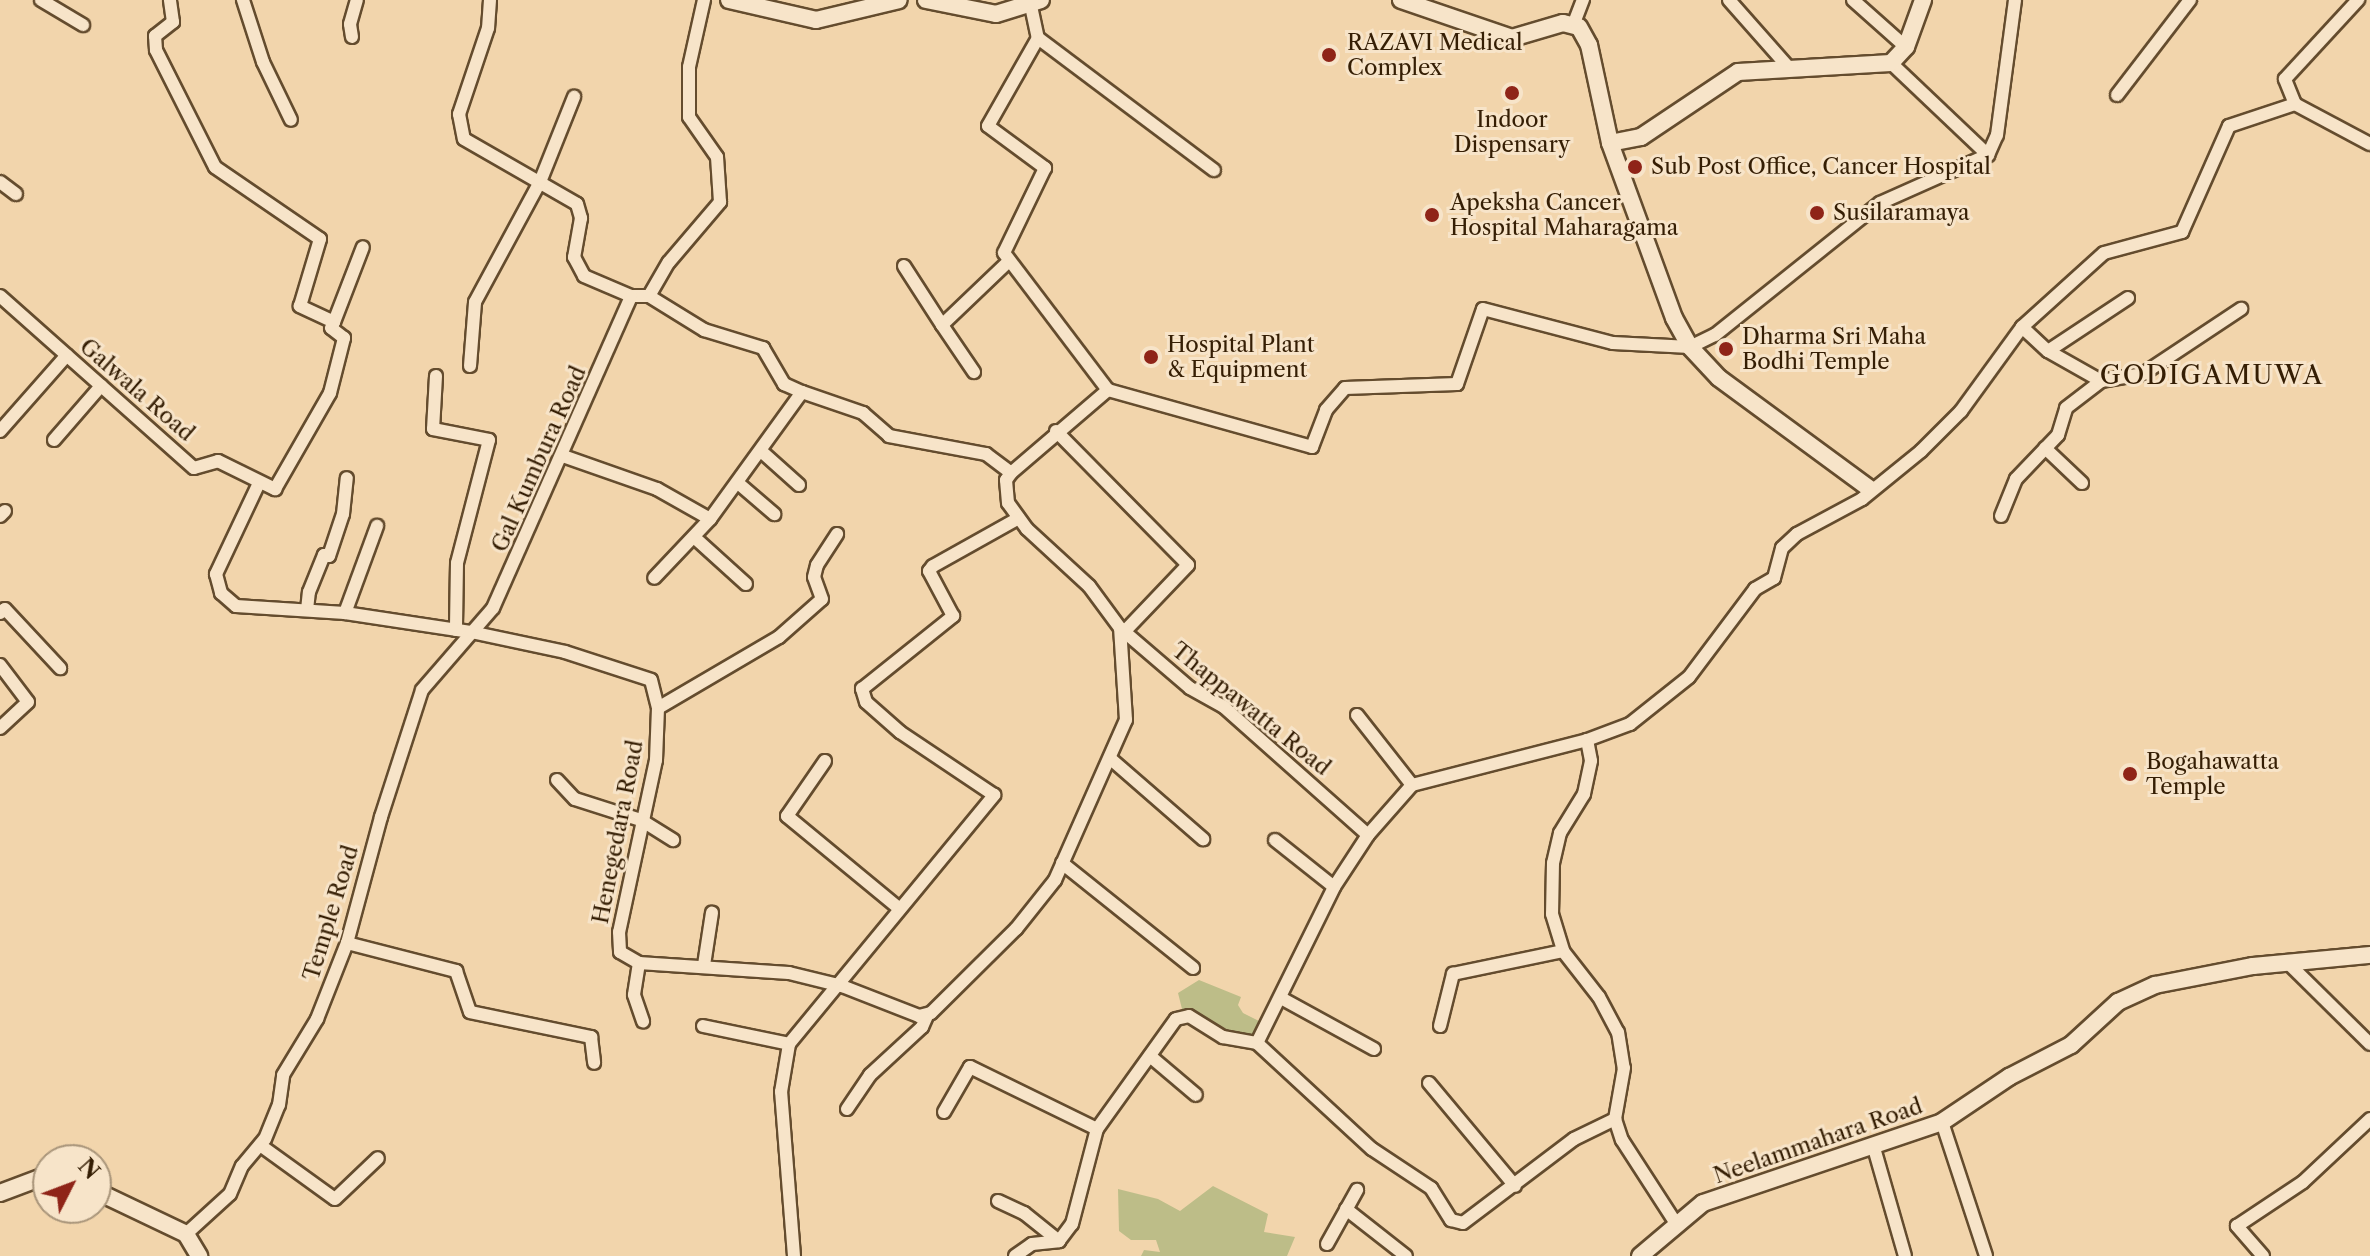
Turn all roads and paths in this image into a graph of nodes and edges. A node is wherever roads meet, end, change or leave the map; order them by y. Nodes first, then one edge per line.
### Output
1 (41, 0) edge
2 (170, 0) edge
3 (243, 0) edge
4 (357, 0) edge
5 (490, 0) edge
6 (704, 0) edge
7 (729, 0) edge
8 (899, 0) edge
9 (926, 0) edge
10 (1401, 0) edge
11 (1583, 0) edge
12 (1729, 0) edge
13 (1853, 0) edge
14 (1923, 0) edge
15 (2015, 0) edge
16 (2190, 0) edge
17 (2358, 0) edge
18 (1036, 3) edge
19 (1574, 23) junction
20 (83, 25) dead end
21 (352, 37) dead end
22 (1038, 38) junction
23 (1906, 47) junction
24 (1891, 63) junction
25 (1790, 69) junction
26 (2117, 95) dead end
27 (574, 97) dead end
28 (2295, 104) junction
29 (291, 120) dead end
30 (1610, 143) junction
31 (2370, 144) edge
32 (1988, 155) junction
33 (1214, 170) dead end
34 (0, 182) edge
35 (540, 182) junction
36 (16, 194) dead end
37 (363, 247) dead end
38 (1009, 261) junction
39 (904, 266) dead end
40 (0, 296) edge
41 (631, 296) junction
42 (649, 296) junction
43 (2128, 298) dead end
44 (2241, 309) dead end
45 (334, 322) junction
46 (942, 325) junction
47 (2022, 327) junction
48 (1690, 347) junction
49 (2048, 351) junction
50 (67, 355) junction
51 (470, 366) dead end
52 (974, 372) dead end
53 (436, 376) dead end
54 (2101, 381) junction
55 (101, 386) junction
56 (1108, 390) junction
57 (802, 392) junction
58 (0, 431) edge
59 (1056, 431) junction
60 (54, 440) dead end
61 (2045, 448) junction
62 (761, 451) junction
63 (563, 456) junction
64 (1011, 473) junction
65 (347, 478) dead end
66 (259, 483) junction
67 (738, 483) junction
68 (2082, 483) dead end
69 (799, 485) dead end
70 (1870, 489) junction
71 (774, 514) dead end
72 (2001, 516) dead end
73 (1019, 518) junction
74 (710, 519) junction
75 (377, 526) dead end
76 (837, 534) dead end
77 (694, 537) junction
78 (654, 578) dead end
79 (746, 584) dead end
80 (307, 610) junction
81 (0, 613) edge
82 (345, 613) junction
83 (456, 630) junction
84 (1122, 630) junction
85 (471, 632) junction
86 (0, 665) edge
87 (60, 668) dead end
88 (658, 708) junction
89 (1357, 715) dead end
90 (0, 728) edge
91 (1587, 740) junction
92 (1112, 760) junction
93 (825, 761) dead end
94 (557, 780) dead end
95 (1412, 785) junction
96 (641, 820) junction
97 (1368, 835) junction
98 (1203, 839) dead end
99 (673, 840) dead end
100 (1275, 840) dead end
101 (1062, 863) junction
102 (1334, 887) junction
103 (900, 909) junction
104 (712, 913) dead end
105 (347, 943) junction
106 (1563, 951) junction
107 (2370, 955) edge
108 (639, 963) junction
109 (2288, 963) junction
110 (704, 965) junction
111 (1193, 968) dead end
112 (842, 986) junction
113 (1281, 998) junction
114 (927, 1016) junction
115 (643, 1021) dead end
116 (703, 1026) dead end
117 (1440, 1026) dead end
118 (1257, 1043) junction
119 (789, 1044) junction
120 (2370, 1044) edge
121 (1374, 1049) dead end
122 (1150, 1056) junction
123 (594, 1063) dead end
124 (1429, 1083) dead end
125 (1196, 1095) dead end
126 (847, 1109) dead end
127 (944, 1112) dead end
128 (1615, 1119) junction
129 (2370, 1119) edge
130 (1942, 1122) junction
131 (1097, 1129) junction
132 (2360, 1129) junction
133 (2370, 1140) edge
134 (260, 1145) junction
135 (1874, 1148) junction
136 (378, 1158) dead end
137 (32, 1181) edge
138 (1515, 1186) junction
139 (1357, 1190) dead end
140 (0, 1193) edge
141 (112, 1199) edge
142 (998, 1201) dead end
143 (1346, 1209) junction
144 (1675, 1222) junction
145 (186, 1234) junction
146 (1059, 1241) junction
147 (1327, 1244) dead end
148 (199, 1256) edge
149 (794, 1256) edge
150 (1015, 1256) edge
151 (1406, 1256) edge
152 (1640, 1256) edge
153 (1905, 1256) edge
154 (1986, 1256) edge
155 (2263, 1256) edge

1 - 20 street
2 - 45 street
3 - 29 street
4 - 21 street
5 - 35 street
6 - 42 street
7 - 8 street
9 - 18 street
10 - 19 street
11 - 19 street
12 - 25 street
13 - 23 street
14 - 23 street
15 - 32 street
16 - 26 street
17 - 28 street
18 - 22 street
19 - 30 street
22 - 33 street
22 - 38 street
23 - 24 street
24 - 25 street
24 - 32 street
25 - 30 street
27 - 35 street
28 - 31 street
28 - 47 street
30 - 48 street
32 - 48 street
34 - 36 street
35 - 41 street
35 - 51 street
37 - 45 street
38 - 46 street
38 - 56 street
39 - 46 street
40 - 50 street, Galwala Road
41 - 42 street
41 - 63 street, Gal Kumbura Road
42 - 57 street
43 - 49 street
44 - 54 street
45 - 66 street
46 - 52 street
47 - 49 street
47 - 70 street
48 - 56 street
48 - 70 street
49 - 54 street
50 - 55 street, Galwala Road
50 - 58 street
53 - 83 street
54 - 61 street
55 - 60 street
55 - 66 street, Galwala Road
56 - 59 street
57 - 62 street
57 - 64 street
59 - 64 street
59 - 84 street
61 - 68 street
61 - 72 street
62 - 67 street
62 - 69 street
63 - 74 street
63 - 85 street, Gal Kumbura Road
64 - 73 street
65 - 80 street
66 - 80 street
67 - 71 street
67 - 74 street
70 - 91 street
73 - 84 street, Thappawatta Road
73 - 103 street
74 - 77 street
75 - 82 street
76 - 88 street
77 - 78 street
77 - 79 street
80 - 82 street
81 - 87 street
82 - 83 street
83 - 85 street
84 - 92 street
84 - 97 street, Thappawatta Road
85 - 88 street
85 - 105 street, Temple Road
86 - 90 street
88 - 96 street, Henegedara Road
89 - 95 street
91 - 95 street
91 - 106 street
92 - 98 street
92 - 101 street
93 - 103 street
94 - 96 street
95 - 97 street
96 - 99 street
96 - 108 street, Henegedara Road
97 - 102 street
100 - 102 street
101 - 111 street
101 - 114 street
102 - 113 street
103 - 112 street
104 - 110 street
105 - 123 street
105 - 134 street, Temple Road
106 - 117 street
106 - 128 street
107 - 109 street, Neelammahara Road
108 - 110 street
108 - 115 street
109 - 120 street
109 - 130 street, Neelammahara Road
110 - 112 street
112 - 114 street
112 - 119 street
113 - 118 street
113 - 121 street
114 - 126 street
116 - 119 street
118 - 122 street
118 - 138 street
119 - 149 street
122 - 125 street
122 - 131 street
124 - 138 street
127 - 131 street
128 - 138 street
128 - 144 street
129 - 132 street
130 - 135 street, Neelammahara Road
130 - 154 street
131 - 146 street
132 - 133 street
132 - 155 street
134 - 136 street
134 - 145 street, Temple Road
135 - 144 street, Neelammahara Road
135 - 153 street
137 - 140 street
139 - 143 street
141 - 145 street
142 - 146 street
143 - 147 street
143 - 151 street
144 - 152 street, Neelammahara Road
145 - 148 street
146 - 150 street

